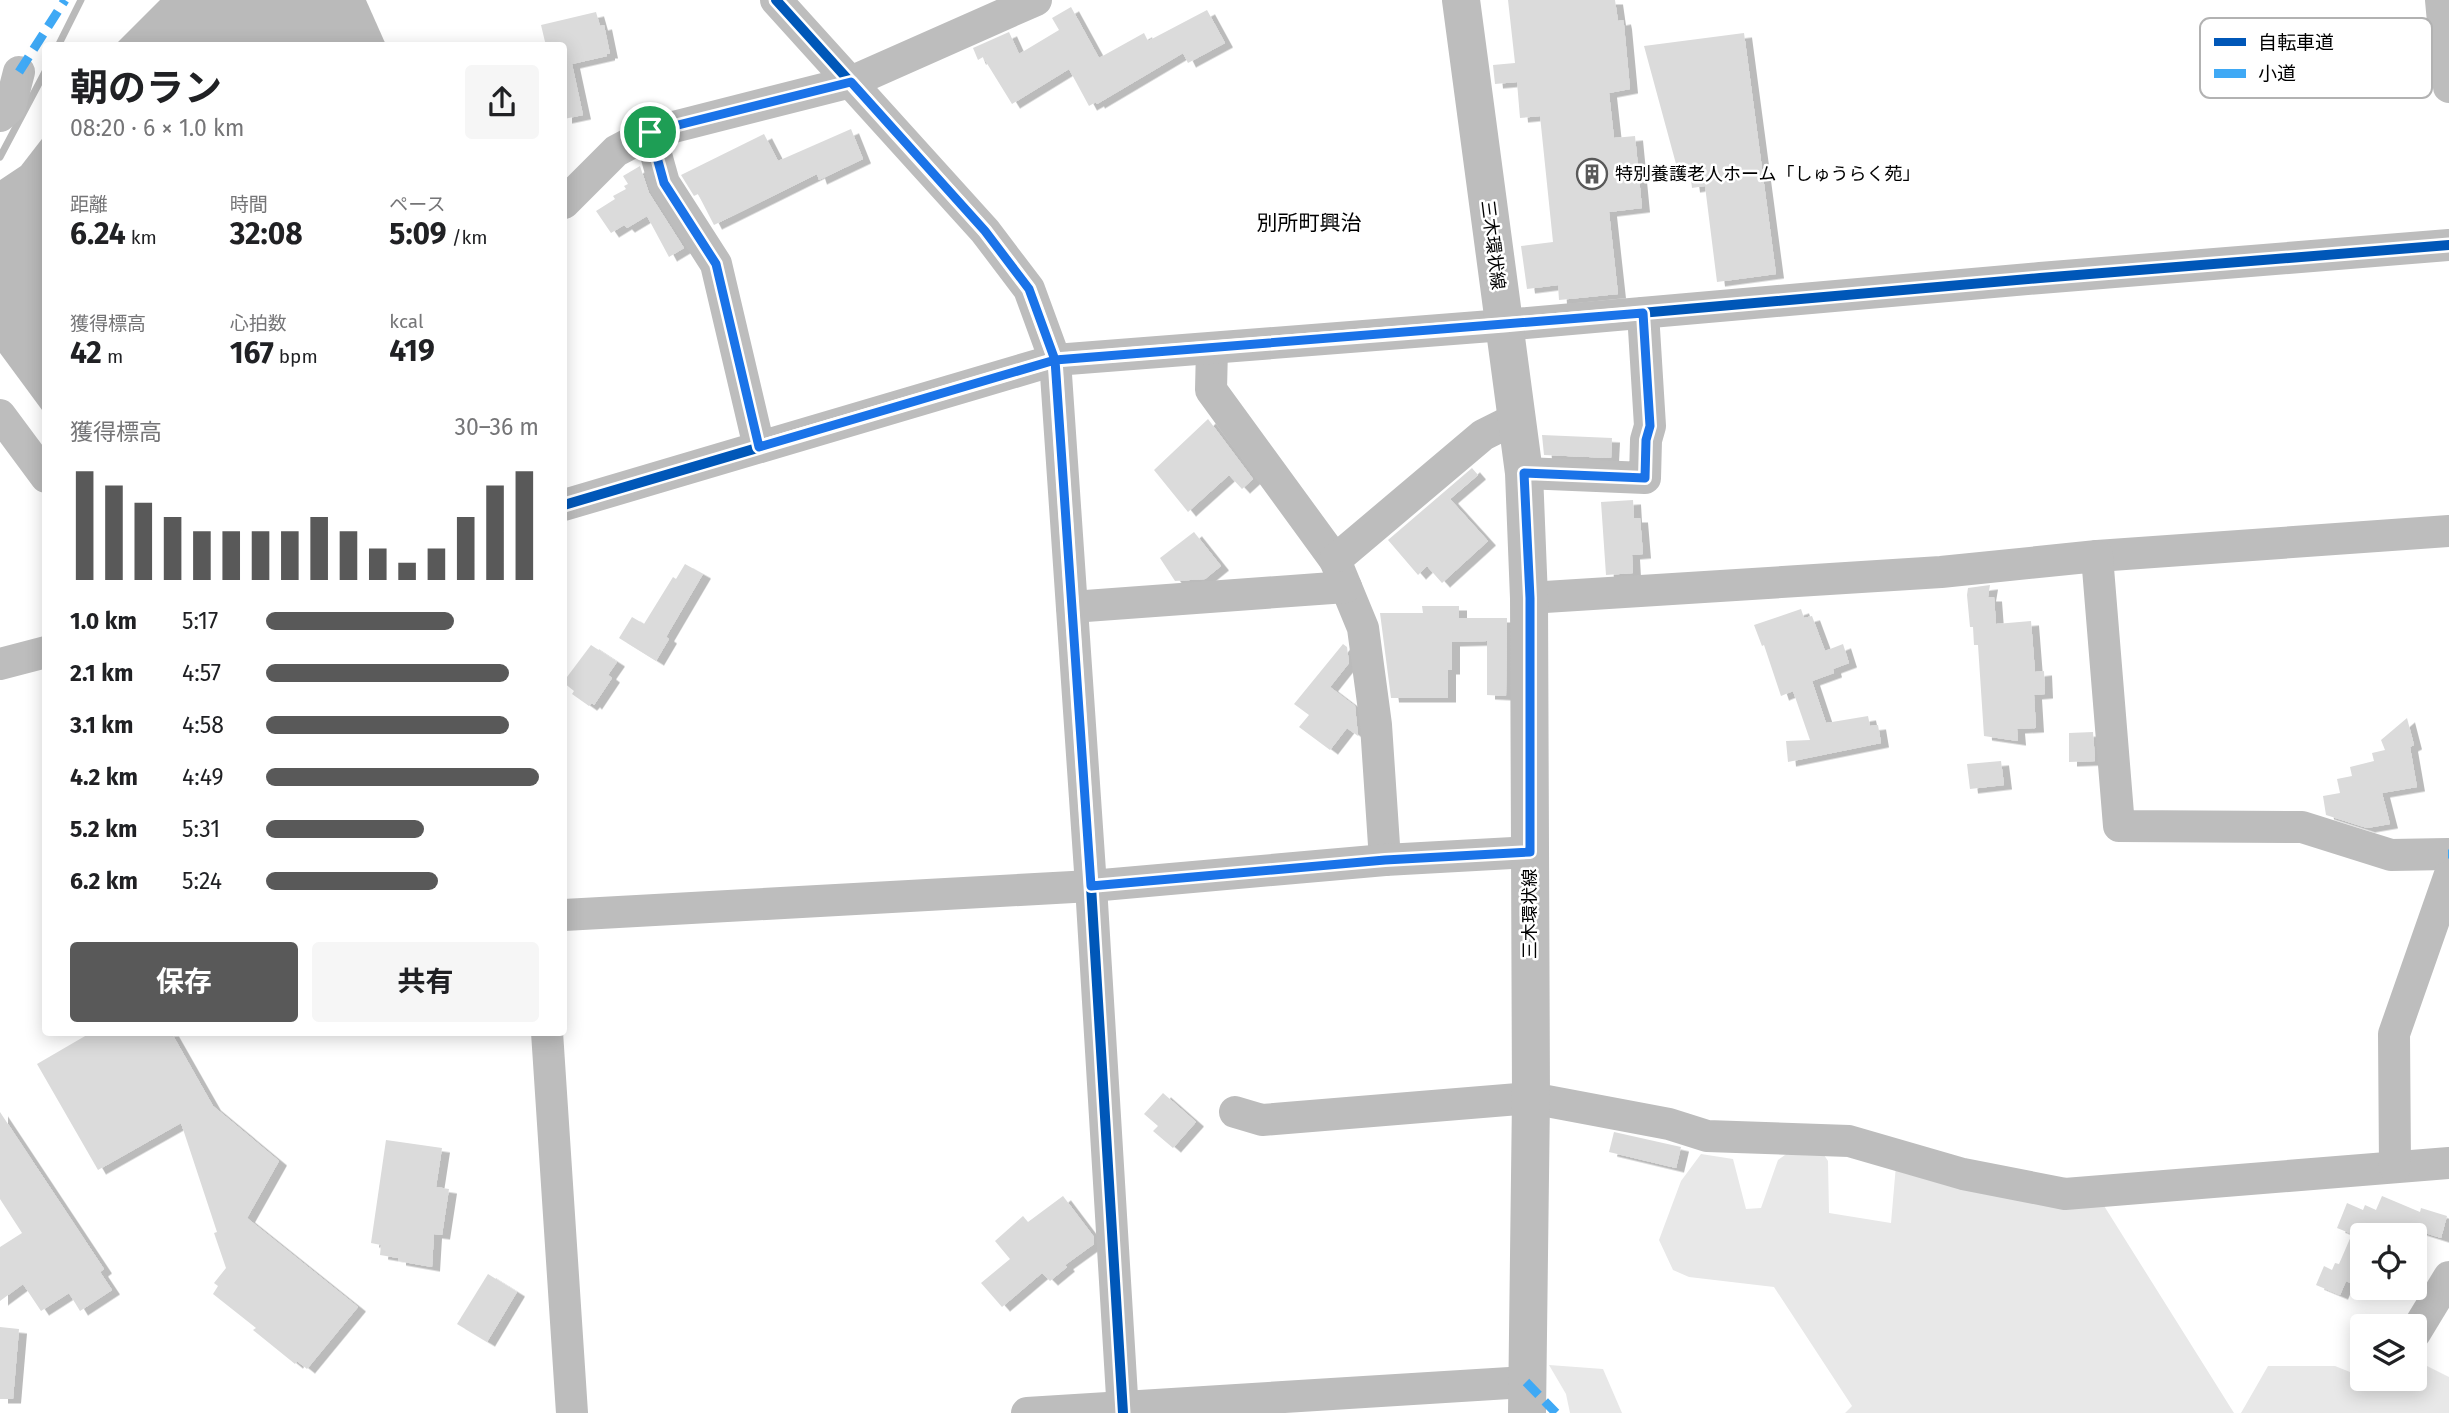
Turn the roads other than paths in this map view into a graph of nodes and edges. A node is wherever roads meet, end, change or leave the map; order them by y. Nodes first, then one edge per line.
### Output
1 (776, 0) edge
2 (1036, 0) edge
3 (1461, 0) edge
4 (2441, 0) edge
5 (19, 72) dead end
6 (851, 82) junction
7 (2449, 87) edge
8 (0, 116) edge
9 (650, 132) junction
10 (567, 200) edge
11 (2449, 245) edge
12 (1643, 313) junction
13 (1503, 326) junction
14 (1212, 348) junction
15 (1055, 360) junction
16 (0, 415) edge
17 (1517, 418) junction
18 (759, 447) junction
19 (42, 472) edge
20 (1524, 473) junction
21 (567, 504) edge
22 (2449, 531) edge
23 (2097, 556) junction
24 (1340, 574) junction
25 (1530, 598) junction
26 (1072, 607) junction
27 (42, 653) edge
28 (0, 664) edge
29 (1530, 852) junction
30 (2449, 854) edge
31 (1385, 860) junction
32 (2449, 860) edge
33 (2449, 877) edge
34 (1091, 886) junction
35 (567, 915) edge
36 (547, 1036) edge
37 (1531, 1098) junction
38 (1235, 1112) dead end
39 (2449, 1163) edge
40 (2395, 1167) junction
41 (2449, 1278) edge
42 (2427, 1314) edge
43 (1526, 1397) edge
44 (1400, 1401) edge
45 (1237, 1406) edge
46 (1122, 1409) edge
47 (572, 1413) edge
48 (1027, 1413) edge

1 - 6 street
2 - 6 street
3 - 13 main road, 三木環状線
4 - 7 street
5 - 8 street
6 - 9 street
6 - 15 street
9 - 10 street
9 - 18 street
11 - 12 street
12 - 13 street
12 - 20 street
13 - 14 street
13 - 17 main road, 三木環状線
14 - 15 street
14 - 24 street
15 - 18 street
15 - 26 street
16 - 19 street
17 - 20 main road, 三木環状線
17 - 24 street
18 - 21 street
20 - 25 main road, 三木環状線
22 - 23 street
23 - 25 street
23 - 30 street
24 - 26 street
24 - 31 street
25 - 29 main road, 三木環状線
26 - 34 street
27 - 28 street
29 - 31 street
29 - 37 main road, 三木環状線
30 - 32 street
31 - 34 street
33 - 40 street
34 - 35 street
34 - 46 street
36 - 47 street
37 - 38 street
37 - 40 street
37 - 43 main road, 三木環状線
39 - 40 street
41 - 42 street
43 - 44 street
44 - 45 street
45 - 46 street
46 - 48 street

